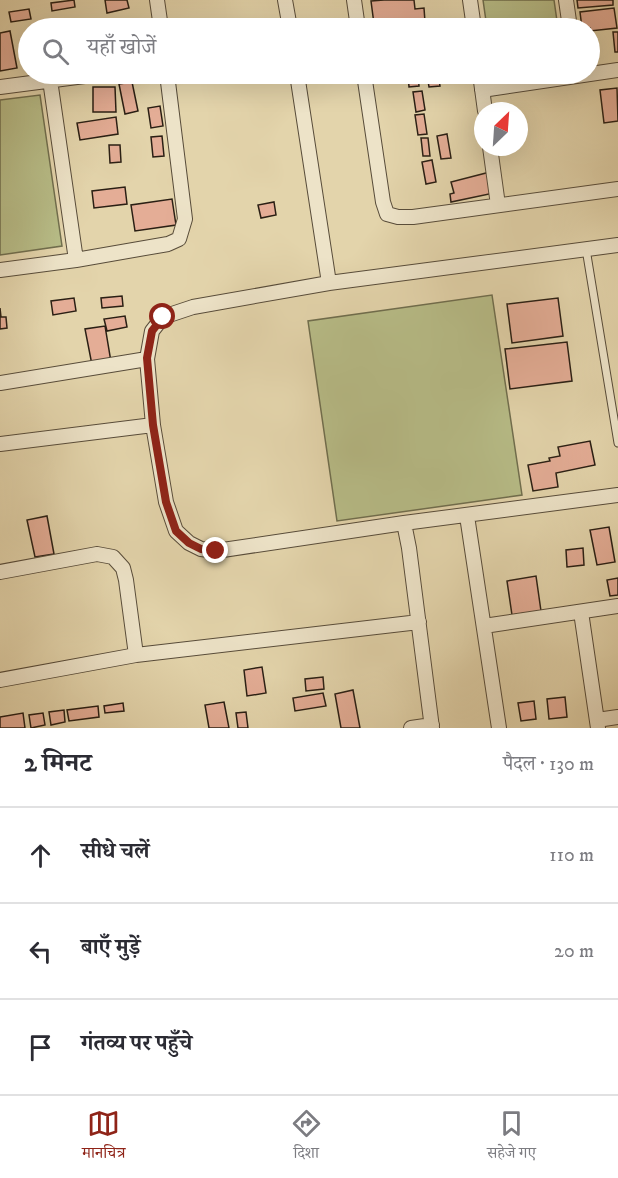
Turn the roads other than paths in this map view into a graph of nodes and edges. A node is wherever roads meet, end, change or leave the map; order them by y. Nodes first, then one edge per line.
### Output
1 (158, 0) edge
2 (285, 0) edge
3 (354, 0) edge
4 (470, 0) edge
5 (566, 0) edge
6 (160, 18) edge
7 (288, 18) edge
8 (357, 18) edge
9 (473, 18) edge
10 (569, 18) edge
11 (618, 70) edge
12 (600, 72) edge
13 (21, 84) edge
14 (51, 84) edge
15 (168, 84) edge
16 (299, 84) edge
17 (365, 84) edge
18 (481, 84) edge
19 (520, 84) edge
20 (0, 87) edge
21 (482, 90) junction
22 (484, 102) edge
23 (491, 156) edge
24 (618, 189) edge
25 (498, 205) junction
26 (618, 245) edge
27 (586, 249) junction
28 (76, 260) junction
29 (0, 270) edge
30 (329, 283) junction
31 (147, 358) junction
32 (0, 383) edge
33 (153, 425) junction
34 (618, 443) edge
35 (0, 444) edge
36 (618, 495) edge
37 (467, 516) junction
38 (404, 524) junction
39 (0, 572) edge
40 (618, 606) edge
41 (581, 612) junction
42 (419, 622) junction
43 (484, 626) junction
44 (136, 655) junction
45 (0, 680) edge
46 (618, 717) edge
47 (597, 724) edge
48 (432, 727) edge
49 (411, 728) edge
50 (499, 728) edge

1 - 6 street
2 - 7 street
3 - 8 street
4 - 9 street
5 - 10 street
11 - 12 street
13 - 20 street
14 - 28 street
15 - 28 street
16 - 30 street
17 - 25 street
18 - 21 street
19 - 21 street
21 - 22 street
23 - 25 street
24 - 25 street
26 - 27 street
27 - 30 street
27 - 34 lane
28 - 29 street
30 - 31 street
31 - 32 street
31 - 33 street
33 - 35 street
33 - 38 street
36 - 37 street
37 - 38 street
37 - 43 street
38 - 42 street
39 - 44 street
40 - 41 street
41 - 43 street
41 - 47 street
42 - 44 street
42 - 48 street
43 - 50 street
44 - 45 street
46 - 47 street
48 - 49 street

